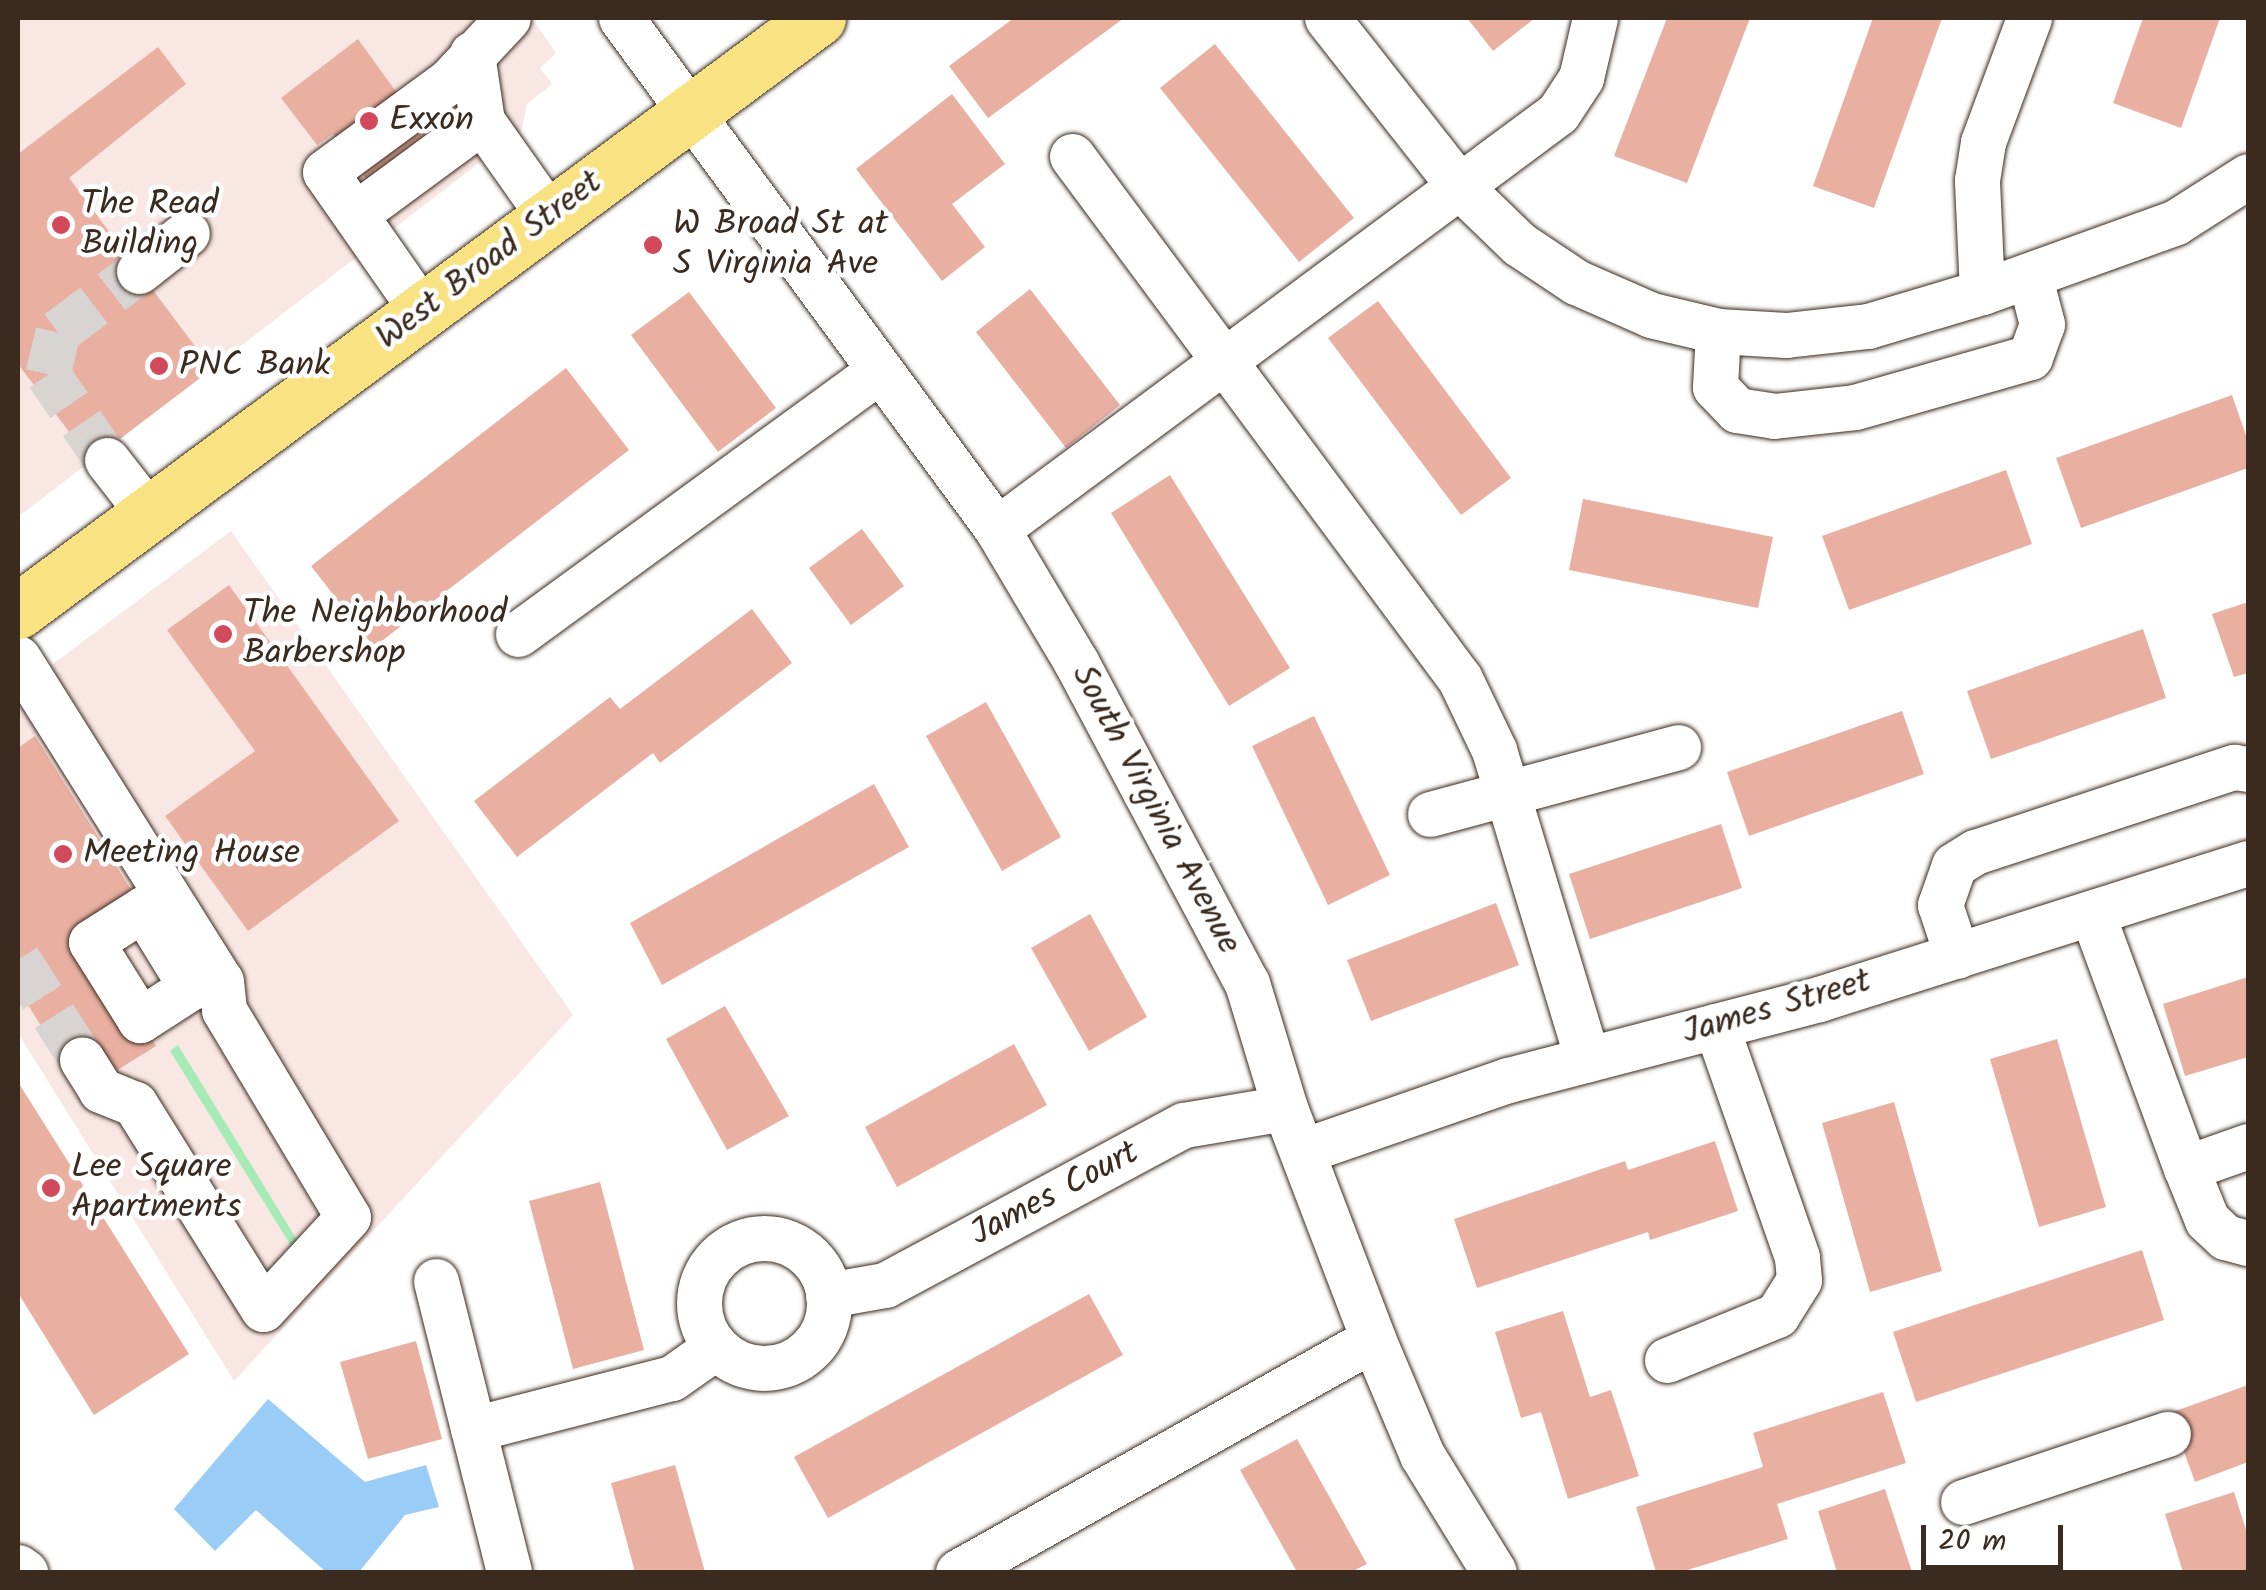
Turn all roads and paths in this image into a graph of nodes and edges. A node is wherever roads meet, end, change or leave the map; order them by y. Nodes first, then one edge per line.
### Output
1 (508, 18) edge
2 (621, 18) edge
3 (818, 18) edge
4 (1328, 18) edge
5 (1595, 18) edge
6 (2029, 18) edge
7 (472, 54) junction
8 (693, 112) junction
9 (482, 121) junction
10 (1072, 156) dead end
11 (2247, 179) edge
12 (1461, 188) junction
13 (357, 213) junction
14 (549, 216) junction
15 (187, 233) dead end
16 (139, 271) tunnel mouth
17 (2030, 278) junction
18 (1982, 292) junction
19 (422, 311) junction
20 (1718, 331) junction
21 (1226, 364) junction
22 (879, 371) junction
23 (107, 460) tunnel mouth
24 (149, 514) junction
25 (997, 530) junction
26 (18, 611) edge
27 (518, 634) dead end
28 (18, 658) edge
29 (1678, 748) dead end
30 (2248, 769) edge
31 (1507, 794) junction
32 (1430, 814) dead end
33 (2248, 863) edge
34 (2092, 913) junction
35 (1957, 956) junction
36 (1716, 1026) junction
37 (1587, 1059) junction
38 (82, 1060) tunnel mouth
39 (1285, 1108) junction
40 (2248, 1146) edge
41 (1306, 1150) junction
42 (2186, 1168) junction
43 (2248, 1243) edge
44 (436, 1281) dead end
45 (828, 1294) junction
46 (1373, 1339) junction
47 (713, 1349) junction
48 (1667, 1360) dead end
49 (473, 1429) junction
50 (2168, 1434) dead end
51 (1963, 1502) dead end
52 (18, 1566) edge
53 (25, 1572) edge
54 (509, 1572) edge
55 (958, 1572) edge
56 (1494, 1572) edge

1 - 7 street
2 - 8 street, South Virginia Avenue
3 - 8 main road, West Broad Street
4 - 12 street
5 - 12 street
6 - 18 street
7 - 9 street
7 - 13 street
8 - 14 main road, West Broad Street
8 - 22 street, South Virginia Avenue
9 - 13 street
9 - 14 street
10 - 21 street
11 - 17 street
12 - 20 street
12 - 21 street
13 - 19 street
14 - 19 main road, West Broad Street
15 - 16 street
17 - 18 street
17 - 20 street
18 - 20 street
19 - 24 main road, West Broad Street
21 - 25 street
21 - 31 street
22 - 25 street, South Virginia Avenue
22 - 27 street
23 - 24 street
24 - 26 main road, West Broad Street
25 - 39 street, South Virginia Avenue
28 - 38 street
29 - 31 street
30 - 35 street
31 - 32 street
31 - 37 street
33 - 34 street, James Street
34 - 35 street, James Street
34 - 42 street
35 - 36 street, James Street
36 - 37 street, James Street
36 - 48 street
37 - 41 street, James Street
39 - 41 street, South Virginia Avenue
39 - 45 street, James Court
40 - 42 street
41 - 46 street, South Virginia Avenue
42 - 43 street
44 - 49 street
45 - 47 street
45 - 47 street
46 - 55 street
46 - 56 street, South Virginia Avenue
47 - 49 street
49 - 54 street
50 - 51 street
52 - 53 street

